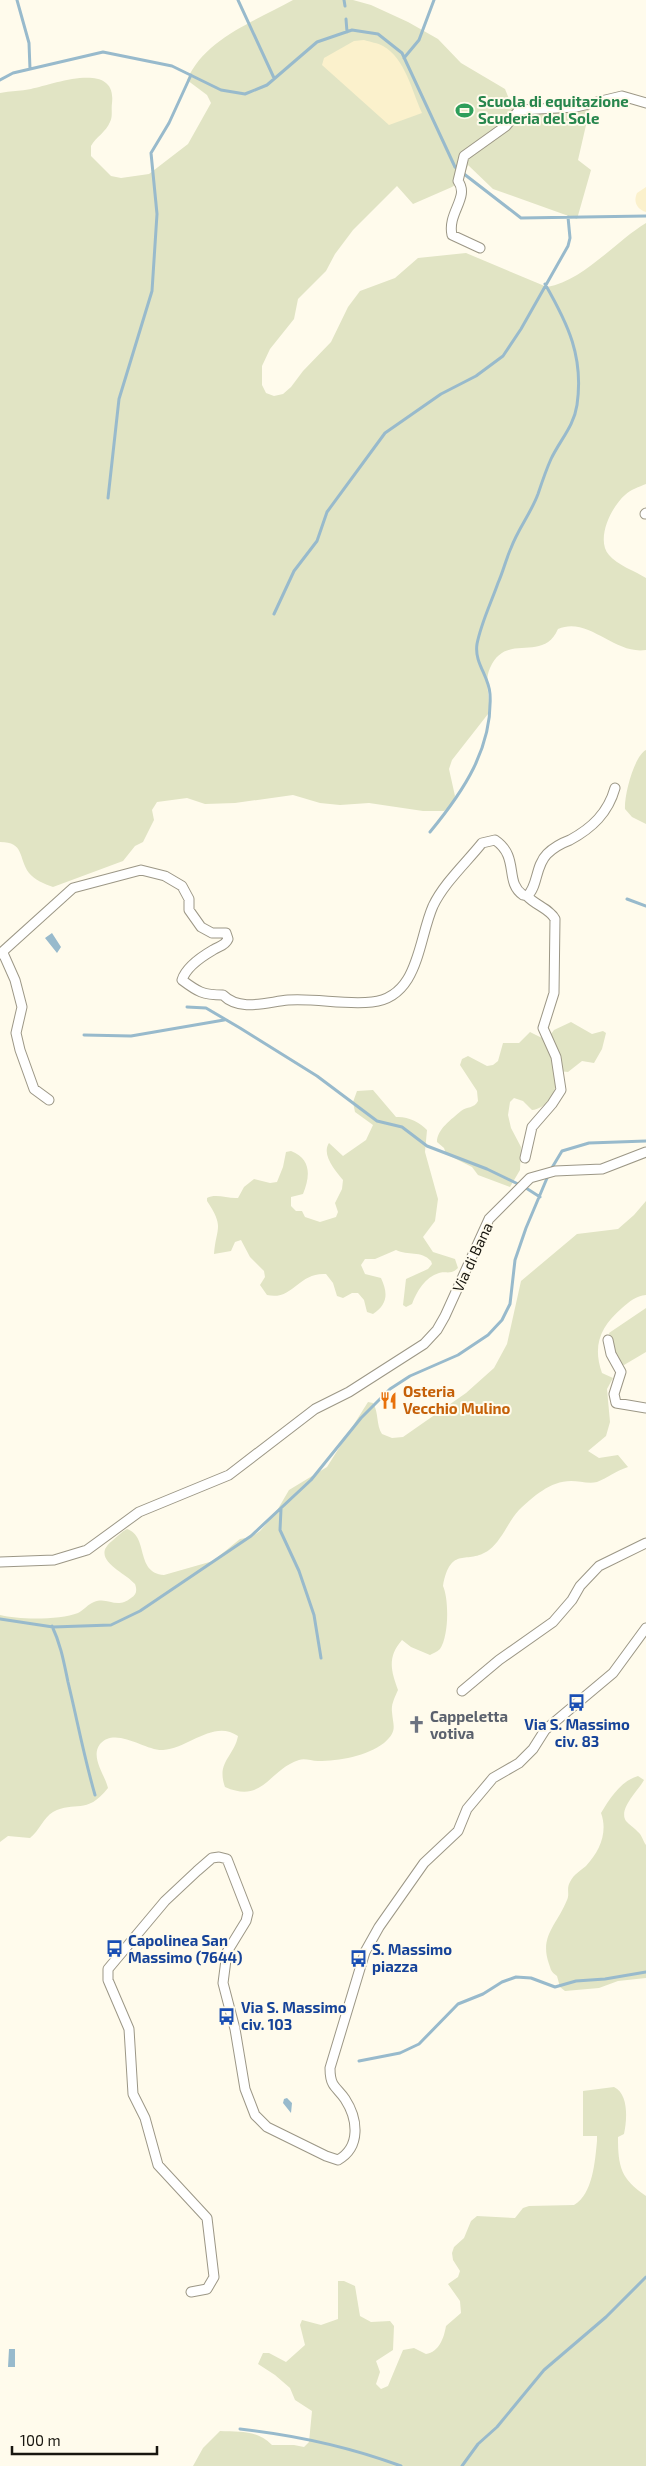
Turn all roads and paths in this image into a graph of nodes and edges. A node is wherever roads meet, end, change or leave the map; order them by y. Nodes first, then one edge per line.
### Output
1 (646, 103) edge
2 (480, 248) dead end
3 (615, 788) dead end
4 (527, 896) junction
5 (2, 954) edge
6 (49, 1100) dead end
7 (646, 1152) edge
8 (525, 1158) dead end
9 (608, 1340) dead end
10 (646, 1408) edge
11 (646, 1543) edge
12 (1, 1562) edge
13 (646, 1628) edge
14 (462, 1691) dead end
15 (191, 2292) dead end

1 - 2 street
3 - 4 street
4 - 5 street
4 - 8 street
5 - 6 street
7 - 12 street, Via di Bana
9 - 10 street
11 - 14 street
13 - 15 street

